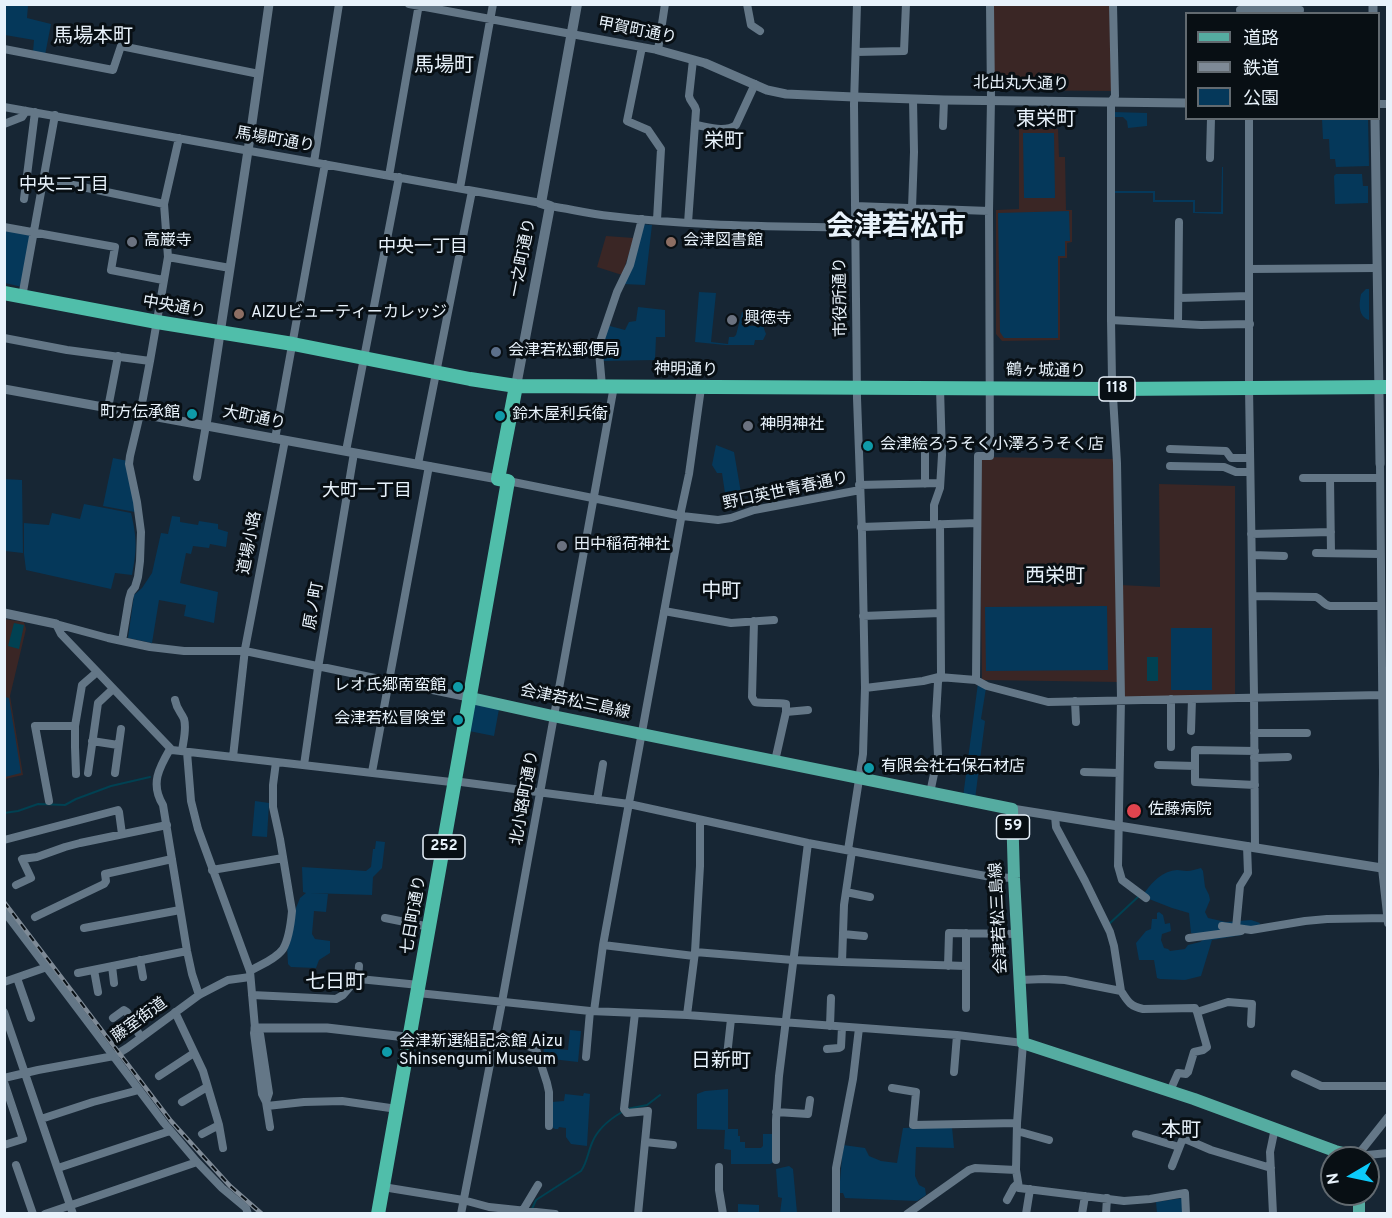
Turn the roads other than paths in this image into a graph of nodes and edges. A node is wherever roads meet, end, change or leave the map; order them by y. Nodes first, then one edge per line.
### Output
1 (269, 4) edge
2 (339, 4) edge
3 (409, 4) edge
4 (493, 4) edge
5 (577, 4) edge
6 (665, 4) edge
7 (747, 4) edge
8 (856, 4) edge
9 (906, 4) edge
10 (990, 4) edge
11 (1113, 4) edge
12 (418, 5) edge
13 (1240, 9) edge
14 (1300, 10) dead end
15 (490, 19) junction
16 (760, 31) dead end
17 (572, 34) junction
18 (642, 47) junction
19 (4, 49) edge
20 (658, 50) junction
21 (856, 52) junction
22 (693, 60) junction
23 (260, 74) junction
24 (755, 84) junction
25 (854, 97) junction
26 (913, 99) junction
27 (991, 99) junction
28 (944, 100) junction
29 (1111, 102) junction
30 (1185, 103) edge
31 (4, 107) edge
32 (31, 111) junction
33 (55, 115) junction
34 (1211, 120) edge
35 (1249, 120) edge
36 (1375, 120) edge
37 (4, 124) edge
38 (696, 125) junction
39 (943, 126) dead end
40 (179, 138) junction
41 (248, 151) junction
42 (1210, 158) dead end
43 (314, 162) junction
44 (325, 164) junction
45 (389, 176) junction
46 (399, 177) junction
47 (44, 179) junction
48 (25, 188) junction
49 (460, 188) junction
50 (42, 191) junction
51 (472, 191) junction
52 (24, 199) dead end
53 (164, 204) junction
54 (546, 205) junction
55 (855, 206) junction
56 (912, 208) junction
57 (989, 210) junction
58 (642, 219) junction
59 (657, 220) junction
60 (688, 222) junction
61 (1179, 222) dead end
62 (4, 227) edge
63 (855, 228) junction
64 (34, 233) junction
65 (168, 257) junction
66 (230, 268) junction
67 (1377, 268) junction
68 (1249, 269) junction
69 (163, 280) junction
70 (4, 293) edge
71 (1250, 296) junction
72 (22, 297) junction
73 (1179, 298) junction
74 (1111, 320) junction
75 (157, 322) junction
76 (1178, 323) junction
77 (1250, 324) junction
78 (221, 333) junction
79 (4, 338) edge
80 (293, 344) junction
81 (118, 356) junction
82 (363, 358) junction
83 (150, 360) junction
84 (437, 371) junction
85 (516, 386) junction
86 (608, 386) junction
87 (1383, 387) edge
88 (701, 388) junction
89 (856, 388) junction
90 (940, 388) junction
91 (990, 388) junction
92 (1249, 388) junction
93 (4, 389) edge
94 (1113, 389) junction
95 (108, 408) junction
96 (140, 414) junction
97 (206, 425) junction
98 (1383, 434) edge
99 (280, 439) junction
100 (925, 441) dead end
101 (1170, 449) dead end
102 (350, 452) junction
103 (925, 455) junction
104 (942, 455) junction
105 (1250, 458) junction
106 (418, 464) junction
107 (1380, 464) joint
108 (429, 466) junction
109 (1170, 466) dead end
110 (1250, 472) junction
111 (196, 477) dead end
112 (1303, 478) dead end
113 (1330, 478) junction
114 (1380, 478) junction
115 (503, 480) junction
116 (940, 483) junction
117 (924, 484) junction
118 (860, 488) junction
119 (593, 498) junction
120 (1384, 510) edge
121 (682, 516) junction
122 (977, 523) junction
123 (937, 524) junction
124 (861, 527) junction
125 (1331, 532) junction
126 (1251, 534) junction
127 (1316, 553) dead end
128 (1331, 553) junction
129 (1380, 554) junction
130 (1252, 555) junction
131 (1284, 556) dead end
132 (1384, 569) edge
133 (1253, 596) junction
134 (1380, 606) junction
135 (664, 611) junction
136 (4, 613) edge
137 (940, 613) junction
138 (863, 616) junction
139 (774, 620) dead end
140 (754, 621) junction
141 (56, 624) junction
142 (1384, 634) edge
143 (122, 641) junction
144 (245, 651) junction
145 (318, 665) junction
146 (97, 672) junction
147 (939, 677) junction
148 (388, 680) junction
149 (976, 680) junction
150 (865, 688) junction
151 (113, 689) junction
152 (1381, 695) junction
153 (471, 698) junction
154 (1121, 699) junction
155 (1171, 699) junction
156 (1192, 699) junction
157 (1254, 699) junction
158 (175, 700) dead end
159 (1075, 701) junction
160 (808, 710) dead end
161 (786, 711) junction
162 (1385, 715) edge
163 (555, 716) junction
164 (1076, 722) dead end
165 (75, 726) junction
166 (121, 729) dead end
167 (1191, 731) dead end
168 (641, 733) junction
169 (1254, 733) junction
170 (1307, 733) dead end
171 (92, 741) junction
172 (118, 745) junction
173 (1171, 747) dead end
174 (170, 749) junction
175 (185, 751) junction
176 (1254, 754) junction
177 (233, 757) junction
178 (1288, 757) dead end
179 (775, 761) junction
180 (276, 762) junction
181 (603, 764) dead end
182 (304, 765) junction
183 (1158, 765) dead end
184 (1194, 766) junction
185 (115, 772) dead end
186 (372, 772) junction
187 (1084, 772) dead end
188 (88, 773) dead end
189 (1119, 773) junction
190 (76, 774) dead end
191 (858, 778) junction
192 (456, 782) junction
193 (1255, 785) junction
194 (540, 793) junction
195 (930, 793) junction
196 (597, 800) junction
197 (49, 801) dead end
198 (629, 804) junction
199 (1012, 809) junction
200 (1055, 816) junction
201 (700, 820) junction
202 (167, 825) junction
203 (1118, 826) junction
204 (122, 834) junction
205 (4, 840) edge
206 (808, 843) junction
207 (1251, 847) junction
208 (850, 850) junction
209 (283, 858) junction
210 (172, 859) junction
211 (1385, 868) edge
212 (212, 870) junction
213 (1014, 878) junction
214 (16, 885) dead end
215 (846, 892) junction
216 (870, 897) dead end
217 (1146, 898) dead end
218 (180, 910) junction
219 (4, 911) edge
220 (35, 916) dead end
221 (385, 918) dead end
222 (1387, 918) edge
223 (1388, 923) edge
224 (1222, 926) dead end
225 (430, 927) junction
226 (84, 928) dead end
227 (1236, 928) junction
228 (1251, 930) junction
229 (966, 933) junction
230 (843, 934) junction
231 (1018, 934) junction
232 (864, 936) dead end
233 (1190, 938) dead end
234 (603, 945) junction
235 (187, 951) junction
236 (695, 954) junction
237 (141, 960) junction
238 (793, 960) junction
239 (842, 962) junction
240 (112, 966) junction
241 (359, 966) dead end
242 (948, 966) junction
243 (966, 966) junction
244 (47, 967) junction
245 (94, 970) junction
246 (78, 973) dead end
247 (250, 974) junction
248 (143, 977) dead end
249 (17, 978) junction
250 (358, 979) junction
251 (1020, 980) junction
252 (4, 982) edge
253 (114, 983) dead end
254 (418, 989) junction
255 (1121, 991) junction
256 (99, 992) dead end
257 (252, 994) junction
258 (199, 995) junction
259 (831, 998) dead end
260 (502, 1002) junction
261 (966, 1008) dead end
262 (592, 1011) junction
263 (4, 1012) edge
264 (175, 1012) junction
265 (1197, 1012) junction
266 (636, 1013) junction
267 (687, 1015) junction
268 (31, 1018) dead end
269 (113, 1018) dead end
270 (730, 1019) junction
271 (6, 1022) edge
272 (785, 1023) junction
273 (1251, 1024) dead end
274 (830, 1026) junction
275 (842, 1027) junction
276 (255, 1028) junction
277 (859, 1028) junction
278 (957, 1035) junction
279 (410, 1037) junction
280 (141, 1038) junction
281 (1023, 1043) junction
282 (494, 1044) junction
283 (827, 1049) dead end
284 (194, 1053) junction
285 (114, 1056) junction
286 (586, 1057) dead end
287 (726, 1065) dead end
288 (954, 1072) dead end
289 (25, 1073) junction
290 (1295, 1074) dead end
291 (159, 1076) dead end
292 (4, 1080) edge
293 (1388, 1086) edge
294 (207, 1087) junction
295 (892, 1088) dead end
296 (139, 1090) junction
297 (1170, 1091) junction
298 (810, 1100) dead end
299 (182, 1102) dead end
300 (266, 1104) junction
301 (397, 1109) junction
302 (776, 1112) junction
303 (1388, 1118) edge
304 (41, 1119) junction
305 (219, 1125) junction
306 (549, 1126) dead end
307 (270, 1127) dead end
308 (1017, 1127) junction
309 (1275, 1128) junction
310 (170, 1131) junction
311 (202, 1134) dead end
312 (1136, 1134) dead end
313 (1049, 1140) dead end
314 (645, 1142) junction
315 (4, 1145) edge
316 (673, 1145) dead end
317 (1322, 1146) edge
318 (1366, 1146) edge
319 (1179, 1147) junction
320 (222, 1148) dead end
321 (776, 1160) dead end
322 (197, 1162) junction
323 (16, 1165) dead end
324 (1172, 1166) dead end
325 (719, 1167) dead end
326 (58, 1168) junction
327 (1271, 1168) junction
328 (1016, 1170) junction
329 (1018, 1183) junction
330 (538, 1185) dead end
331 (383, 1187) junction
332 (1030, 1189) junction
333 (1085, 1196) junction
334 (1107, 1198) junction
335 (464, 1200) junction
336 (1007, 1200) dead end
337 (70, 1205) junction
338 (523, 1210) junction
339 (536, 1213) edge
340 (33, 1214) edge
341 (45, 1214) edge
342 (73, 1214) edge
343 (248, 1214) edge
344 (378, 1214) edge
345 (461, 1214) edge
346 (555, 1214) edge
347 (639, 1214) edge
348 (723, 1214) edge
349 (836, 1214) edge
350 (907, 1214) edge
351 (1026, 1214) edge
352 (1082, 1214) edge
353 (1106, 1214) edge
354 (1186, 1214) edge
355 (1273, 1214) edge

1 - 23 street
2 - 43 street
3 - 12 street, 甲賀町通り
4 - 15 street
5 - 17 main road, 一之町通り
6 - 20 street
7 - 16 street
8 - 21 street, 市役所通り
9 - 21 street
10 - 27 street
11 - 29 street
12 - 15 street, 甲賀町通り
12 - 45 street
13 - 14 street
15 - 17 street, 甲賀町通り
15 - 49 street
17 - 18 street, 甲賀町通り
17 - 54 main road, 一之町通り
18 - 20 street, 甲賀町通り
18 - 59 street
19 - 23 street
20 - 22 street, 甲賀町通り
21 - 25 street, 市役所通り
22 - 24 street, 甲賀町通り
22 - 38 street
23 - 41 street
24 - 25 street, 甲賀町通り
24 - 38 street
25 - 26 street, 北出丸大通り
25 - 55 street, 市役所通り
26 - 28 street, 北出丸大通り
26 - 56 street
27 - 28 street, 北出丸大通り
27 - 29 street, 北出丸大通り
27 - 57 street
28 - 39 street
29 - 30 street, 北出丸大通り
29 - 74 street
31 - 32 street, 馬場町通り
32 - 33 street, 馬場町通り
32 - 37 street
32 - 48 street
33 - 40 street, 馬場町通り
33 - 47 street
34 - 42 street
35 - 68 street
36 - 67 street
38 - 60 street
40 - 41 street, 馬場町通り
40 - 53 street
41 - 43 street, 馬場町通り
41 - 66 street
43 - 44 street, 馬場町通り
44 - 45 street, 馬場町通り
44 - 80 street, 道場小路
45 - 46 street, 馬場町通り
46 - 49 street, 馬場町通り
46 - 82 street, 原ノ町
47 - 50 street
47 - 53 street
48 - 50 street
48 - 52 street
49 - 51 street, 馬場町通り
50 - 64 street
51 - 54 street, 馬場町通り
51 - 84 street
53 - 65 street
54 - 58 street, 馬場町通り
54 - 85 main road, 一之町通り
55 - 56 street
55 - 63 street, 市役所通り
56 - 57 street
57 - 91 street
58 - 59 street, 馬場町通り
58 - 86 street, 北小路町通り
59 - 60 street, 馬場町通り
60 - 63 street, 馬場町通り
61 - 73 street
62 - 64 street
63 - 89 street, 市役所通り
64 - 69 street
64 - 72 street
65 - 66 street
65 - 69 street
66 - 78 street
67 - 68 street
67 - 87 street
68 - 71 street
69 - 75 street
70 - 72 highway, 中央通り / 118
71 - 73 street
71 - 77 street
72 - 75 highway, 中央通り / 118
73 - 76 street
74 - 76 street
74 - 94 street
75 - 78 highway, 中央通り / 118
75 - 83 street
76 - 77 street
77 - 92 street
78 - 80 highway, 中央通り / 118
78 - 97 street
79 - 81 street
80 - 82 highway, 中央通り / 118
80 - 99 street, 道場小路
81 - 83 street
81 - 95 street
82 - 84 highway, 中央通り / 118
82 - 102 street, 原ノ町
83 - 96 street
84 - 85 highway, 中央通り / 118
84 - 106 street
85 - 86 highway, 神明通り / 118
85 - 115 highway, 一之町通り / 252
86 - 88 highway, 神明通り / 118
86 - 119 street, 北小路町通り
87 - 92 highway, 鶴ヶ城通り / 118
87 - 98 street
88 - 89 highway, 神明通り / 118
88 - 121 street
89 - 90 highway, 鶴ヶ城通り / 118
89 - 118 street, 市役所通り
90 - 91 highway, 鶴ヶ城通り / 118
90 - 104 street
91 - 94 highway, 鶴ヶ城通り / 118
91 - 122 street
92 - 94 highway, 鶴ヶ城通り / 118
92 - 105 street
93 - 95 street, 大町通り
94 - 154 street
95 - 96 street, 大町通り
96 - 97 street, 大町通り
96 - 143 street
97 - 99 street, 大町通り
97 - 111 street
98 - 107 street
99 - 102 street, 大町通り
99 - 144 street, 道場小路
100 - 103 street
101 - 105 street
102 - 106 street, 大町通り
102 - 145 street, 原ノ町
103 - 104 street
103 - 117 street
104 - 116 street
105 - 110 street
106 - 108 street, 大町通り
107 - 114 street
108 - 115 street, 大町通り
108 - 148 street
109 - 110 street
110 - 126 street
112 - 113 street
113 - 114 street
113 - 125 street
114 - 120 street
115 - 119 street
115 - 153 highway, 七日町通り / 252
116 - 117 street, 野口英世青春通り
116 - 123 street
117 - 118 street, 野口英世青春通り
118 - 121 street, 野口英世青春通り
118 - 124 street, 市役所通り
119 - 121 street, 野口英世青春通り
119 - 163 street, 北小路町通り
120 - 129 street
121 - 135 street
122 - 123 street
122 - 149 street
123 - 124 street
123 - 137 street
124 - 138 street, 市役所通り
125 - 126 street
125 - 128 street
126 - 130 street
127 - 128 street
128 - 129 street
129 - 132 street
130 - 131 street
130 - 133 street
132 - 134 street
133 - 134 street
133 - 157 street
134 - 142 street
135 - 140 street
135 - 168 street
136 - 141 street
137 - 138 street
137 - 147 street
138 - 150 street, 市役所通り
139 - 140 street
140 - 161 street
141 - 143 street
141 - 146 street
142 - 152 street
143 - 144 street
144 - 145 street
144 - 177 street, 道場小路
145 - 148 street
145 - 182 street, 原ノ町
146 - 151 street
146 - 165 street
147 - 149 street
147 - 150 street
147 - 195 street
148 - 153 street
148 - 186 street
149 - 159 street
150 - 191 street, 市役所通り
151 - 171 street
151 - 174 street
152 - 157 street
152 - 162 street
153 - 163 main road, 会津若松三島線 / 59
153 - 192 highway, 七日町通り / 252
154 - 155 street
154 - 159 street
154 - 189 street
155 - 156 street
155 - 173 street
156 - 157 street
156 - 167 street
157 - 169 street
158 - 175 street
159 - 164 street
160 - 161 street
161 - 179 street
162 - 211 street
163 - 168 main road, 会津若松三島線 / 59
163 - 194 street, 北小路町通り
165 - 190 street
165 - 197 street
166 - 172 street
168 - 179 main road, 会津若松三島線 / 59
168 - 198 street
169 - 170 street
169 - 176 street
171 - 172 street
171 - 188 street
172 - 185 street
174 - 175 street
174 - 202 street
175 - 177 street
175 - 212 street
176 - 178 street
176 - 184 street
176 - 193 street
177 - 180 street
179 - 191 main road, 会津若松三島線 / 59
180 - 182 street
180 - 209 street, 藤室街道
181 - 196 street
182 - 186 street
183 - 184 street
184 - 193 street
186 - 192 street
187 - 189 street
189 - 203 street
191 - 195 main road, 会津若松三島線 / 59
191 - 208 street, 市役所通り
192 - 194 street
192 - 225 highway, 七日町通り / 252
193 - 207 street
194 - 196 street
194 - 260 street, 北小路町通り
195 - 199 main road, 会津若松三島線 / 59
196 - 198 street
198 - 201 street
198 - 234 street
199 - 200 street
199 - 213 main road, 会津若松三島線 / 59
200 - 203 street
200 - 255 street
201 - 206 street
201 - 236 street
202 - 204 street
202 - 210 street
203 - 207 street
203 - 217 street
204 - 205 street
204 - 214 street
206 - 208 street
206 - 238 street
207 - 211 street
207 - 227 street
208 - 213 street
208 - 215 street, 市役所通り
209 - 212 street
209 - 247 street, 藤室街道
210 - 218 street
210 - 220 street
211 - 222 street
212 - 247 street
213 - 231 main road, 会津若松三島線 / 59
215 - 216 street
215 - 230 street, 市役所通り
218 - 226 street
218 - 235 street
219 - 244 street
221 - 225 street
222 - 223 street
222 - 228 street
224 - 227 street
225 - 254 highway, 七日町通り / 252
227 - 228 street
228 - 233 street
229 - 231 street
229 - 242 street
229 - 243 street
230 - 232 street
230 - 239 street, 市役所通り
231 - 251 main road, 会津若松三島線 / 59
234 - 236 street
234 - 262 street
235 - 237 street
235 - 258 street
236 - 238 street
236 - 267 street
237 - 240 street
237 - 248 street
238 - 239 street
238 - 272 street
239 - 242 street
240 - 245 street
240 - 253 street
241 - 250 street
242 - 243 street
243 - 261 street
244 - 249 street
244 - 285 street
245 - 246 street
245 - 256 street
247 - 257 street
247 - 258 street, 藤室街道
249 - 252 street
249 - 268 street
250 - 254 street
250 - 257 street
251 - 255 street
251 - 281 main road, 会津若松三島線 / 59
254 - 260 street
254 - 279 highway, 七日町通り / 252
255 - 265 street
257 - 276 street
258 - 264 street, 藤室街道
259 - 274 street
260 - 262 street
260 - 282 street, 北小路町通り
262 - 266 street
262 - 286 street
263 - 271 street
264 - 280 street, 藤室街道
264 - 284 street
265 - 273 street
265 - 297 street
266 - 267 street
266 - 314 street
267 - 270 street
269 - 280 street
270 - 272 street
270 - 287 street
271 - 289 street
272 - 274 street
272 - 302 street
274 - 275 street
275 - 277 street
275 - 283 street
276 - 279 street
276 - 300 street
277 - 278 street
277 - 349 street
278 - 281 street
278 - 288 street
279 - 282 street
279 - 301 highway, 七日町通り / 252
280 - 285 street, 藤室街道
281 - 297 main road
281 - 308 street
282 - 306 street
282 - 335 street, 北小路町通り
284 - 291 street
284 - 294 street
285 - 289 street, 藤室街道
285 - 296 street
289 - 292 street, 藤室街道
289 - 304 street
290 - 293 street
292 - 315 street
294 - 299 street
294 - 305 street
295 - 308 street
296 - 304 street
296 - 310 street
297 - 309 main road
298 - 302 street
300 - 301 street
300 - 307 street
301 - 331 highway, 七日町通り / 252
302 - 321 street
303 - 318 street
304 - 326 street
305 - 311 street
305 - 320 street
308 - 313 street
308 - 328 street
309 - 317 main road
309 - 327 street
310 - 322 street
310 - 326 street
312 - 319 street
314 - 316 street
314 - 347 street
319 - 324 street
319 - 327 street
322 - 337 street
322 - 343 street
323 - 340 street
325 - 348 street
326 - 337 street
327 - 355 street
328 - 329 street
328 - 350 street
329 - 332 street
329 - 336 street
330 - 338 street
331 - 335 street
331 - 344 highway, 七日町通り / 252
332 - 333 street
332 - 351 street
333 - 334 street
333 - 352 street
334 - 353 street
334 - 354 street
335 - 338 street
335 - 345 street, 北小路町通り
337 - 341 street
337 - 342 street
338 - 339 street
339 - 346 street

